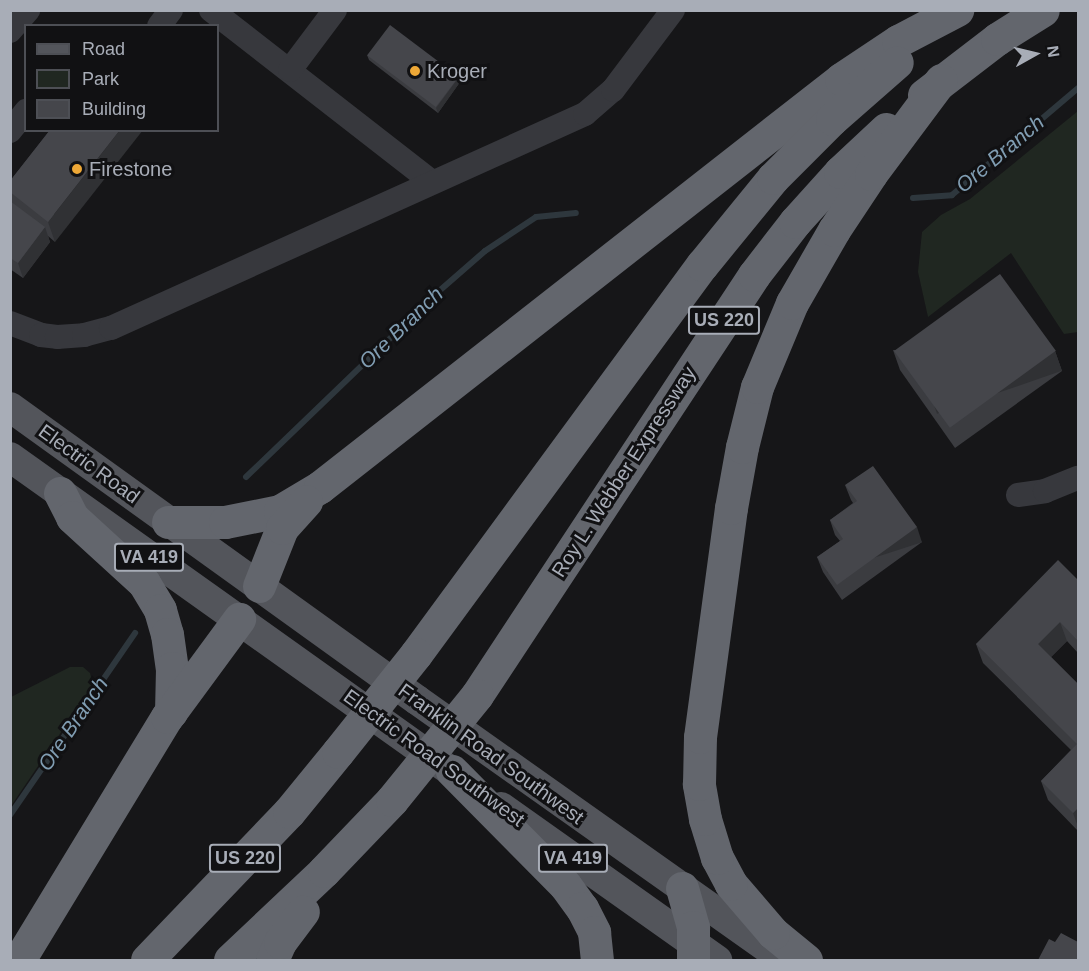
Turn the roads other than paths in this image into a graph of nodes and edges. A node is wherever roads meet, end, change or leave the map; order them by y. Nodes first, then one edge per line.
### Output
1 (28, 10) edge
2 (171, 10) edge
3 (211, 10) edge
4 (334, 10) edge
5 (673, 10) edge
6 (957, 10) edge
7 (965, 10) edge
8 (1042, 10) edge
9 (160, 24) edge
10 (10, 31) edge
11 (290, 70) junction
12 (941, 81) junction
13 (24, 114) edge
14 (10, 131) edge
15 (432, 182) junction
16 (10, 323) edge
17 (10, 407) edge
18 (10, 457) edge
19 (1078, 478) edge
20 (320, 487) junction
21 (60, 493) junction
22 (1018, 495) dead end
23 (168, 522) junction
24 (259, 586) junction
25 (239, 619) junction
26 (171, 712) junction
27 (452, 771) junction
28 (324, 871) junction
29 (682, 888) junction
30 (701, 955) edge
31 (19, 960) edge
32 (147, 960) edge
33 (230, 960) edge
34 (272, 960) edge
35 (597, 960) edge
36 (784, 960) edge
37 (806, 960) edge

1 - 10 street
2 - 9 street
3 - 11 street
4 - 11 street
5 - 15 street
6 - 20 highway
7 - 32 highway, US 220, bridge
8 - 12 highway, Roy L. Webber Expressway / US 220
11 - 15 street
12 - 28 highway, Roy L. Webber Expressway / US 220, bridge
12 - 37 highway
13 - 14 street
15 - 16 street
17 - 23 main road, Electric Road / VA 419
18 - 21 main road, Electric Road / VA 419
19 - 22 street
20 - 23 highway
20 - 24 highway
21 - 25 main road, Electric Road / VA 419
21 - 26 highway
23 - 24 main road, VA 419
24 - 25 main road
24 - 29 main road, Franklin Road Southwest
25 - 26 highway
25 - 27 main road, Electric Road Southwest / VA 419
26 - 31 highway
27 - 30 main road, Electric Road Southwest / VA 419
27 - 35 highway
28 - 33 highway, Roy L. Webber Expressway / US 220
28 - 34 highway
29 - 30 highway
29 - 36 main road, Franklin Road Southwest

